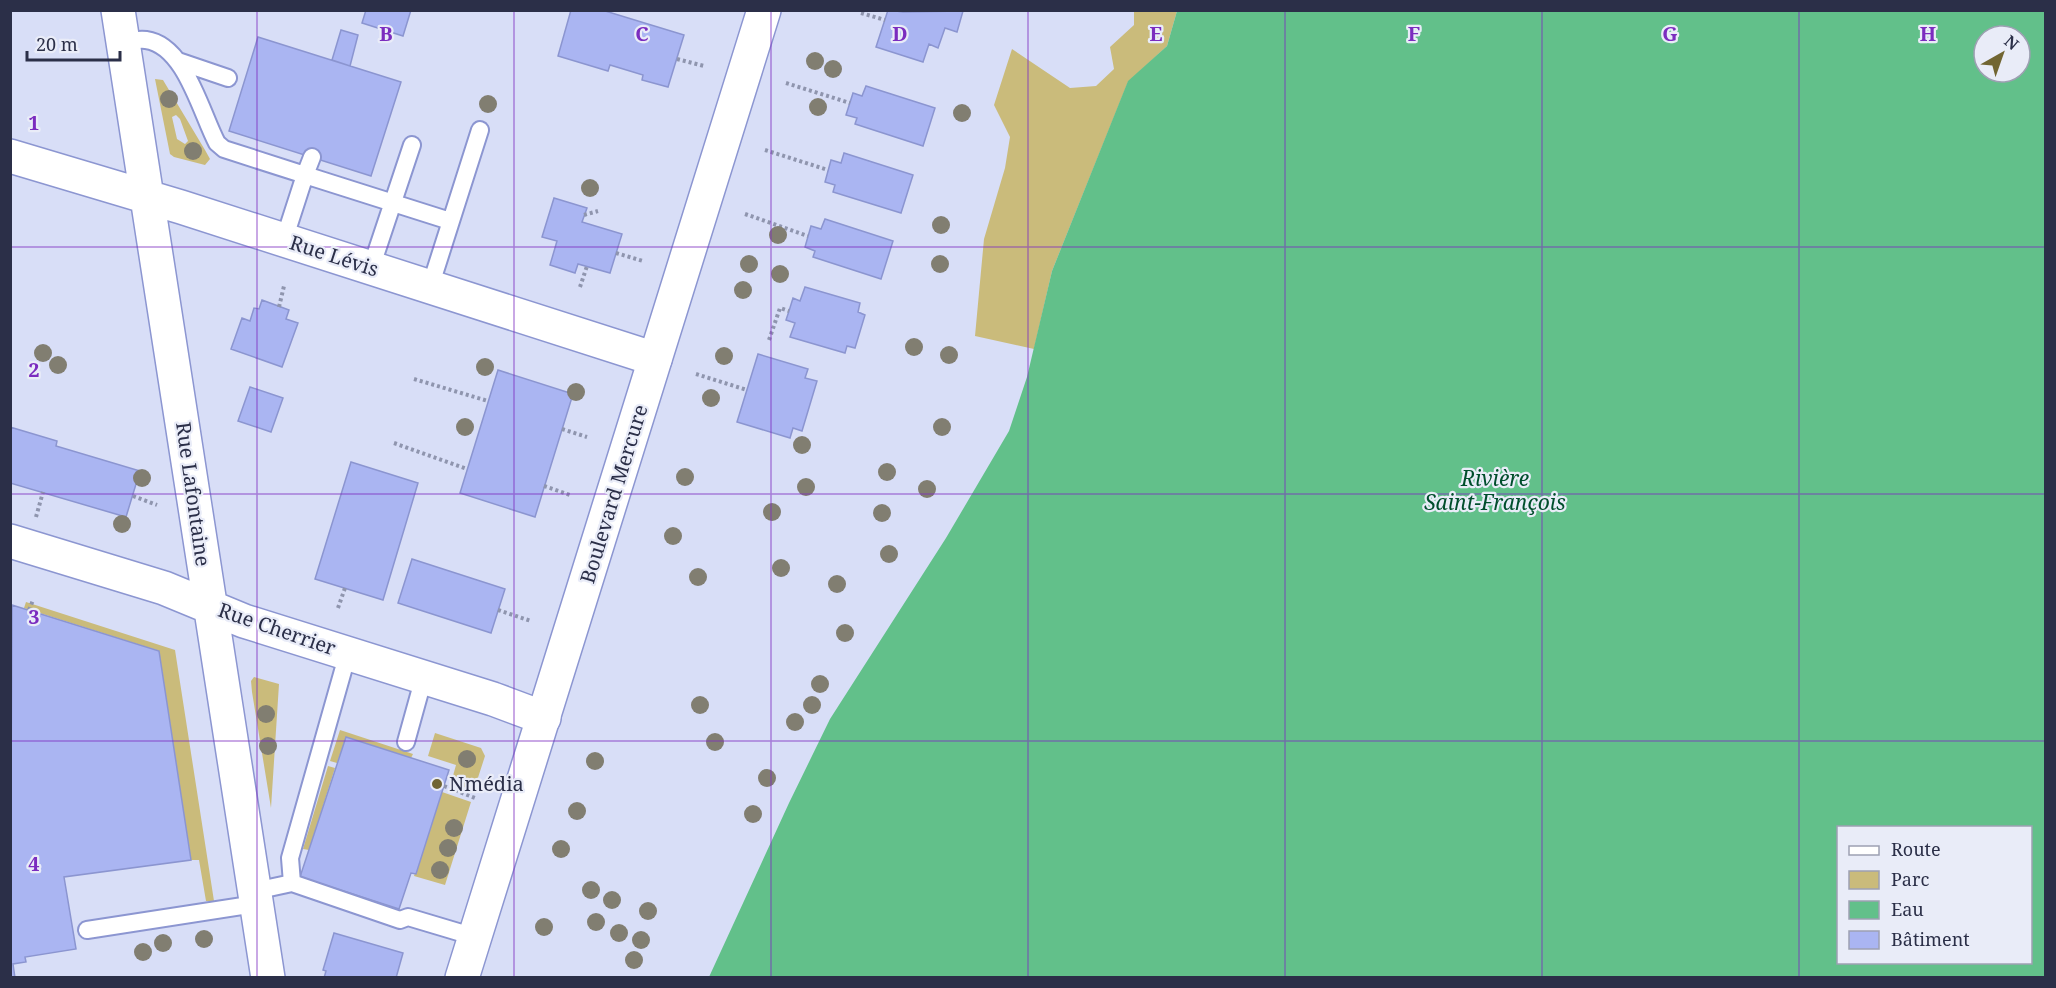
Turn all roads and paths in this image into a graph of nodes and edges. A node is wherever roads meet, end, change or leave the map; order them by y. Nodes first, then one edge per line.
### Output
1 (118, 10) edge
2 (764, 10) edge
3 (861, 13) dead end
4 (885, 20) dead end
5 (123, 43) junction
6 (677, 59) dead end
7 (178, 61) junction
8 (704, 66) dead end
9 (228, 78) dead end
10 (786, 83) dead end
11 (850, 103) dead end
12 (480, 130) dead end
13 (412, 145) dead end
14 (765, 150) dead end
15 (10, 156) edge
16 (312, 157) dead end
17 (828, 170) dead end
18 (305, 175) junction
19 (146, 197) junction
20 (393, 203) junction
21 (598, 211) dead end
22 (745, 214) dead end
23 (584, 215) dead end
24 (450, 221) junction
25 (808, 236) dead end
26 (284, 240) junction
27 (616, 253) dead end
28 (643, 261) dead end
29 (587, 266) dead end
30 (371, 268) junction
31 (284, 286) dead end
32 (430, 287) junction
33 (580, 287) dead end
34 (279, 306) dead end
35 (789, 311) dead end
36 (769, 340) dead end
37 (655, 359) junction
38 (696, 374) dead end
39 (414, 379) dead end
40 (747, 390) dead end
41 (488, 400) dead end
42 (562, 429) dead end
43 (587, 437) dead end
44 (394, 443) dead end
45 (467, 469) dead end
46 (544, 486) dead end
47 (43, 492) dead end
48 (570, 495) dead end
49 (133, 496) dead end
50 (157, 505) dead end
51 (17, 537) edge
52 (345, 588) dead end
53 (33, 600) dead end
54 (210, 607) junction
55 (338, 608) dead end
56 (29, 610) dead end
57 (498, 610) dead end
58 (531, 621) dead end
59 (348, 653) junction
60 (424, 677) junction
61 (544, 718) junction
62 (406, 742) dead end
63 (444, 786) dead end
64 (475, 798) dead end
65 (292, 883) junction
66 (255, 898) junction
67 (87, 930) dead end
68 (475, 937) junction
69 (268, 978) edge
70 (462, 978) edge

1 - 5 street, Rue Lafontaine
2 - 37 street, Boulevard Mercure
3 - 4 path
5 - 7 lane
5 - 19 street, Rue Lafontaine
6 - 8 path
7 - 9 lane
7 - 18 lane
10 - 11 path
12 - 24 lane
13 - 20 lane
14 - 17 path
15 - 19 street, Rue Lévis
16 - 18 lane
18 - 20 lane
18 - 26 lane
19 - 26 street, Rue Lévis
19 - 54 street, Rue Lafontaine
20 - 24 lane
20 - 30 lane
21 - 23 path
22 - 25 path
24 - 32 lane
26 - 30 street, Rue Lévis
27 - 28 path
29 - 33 path
30 - 32 street, Rue Lévis
31 - 34 path
32 - 37 street, Rue Lévis
35 - 36 path
37 - 61 street, Boulevard Mercure
38 - 40 path
39 - 41 path
42 - 43 path
44 - 45 path
46 - 48 path
47 - 51 path
49 - 50 path
51 - 54 street, Rue Cherrier
52 - 55 path
53 - 56 path
54 - 59 street, Rue Cherrier
54 - 66 street, Rue Lafontaine
57 - 58 path
59 - 60 street, Rue Cherrier
59 - 65 lane
60 - 61 street, Rue Cherrier
60 - 62 lane
61 - 68 street, Boulevard Mercure
63 - 64 path
65 - 66 lane
65 - 68 lane
66 - 67 lane
66 - 69 street, Rue Lafontaine
68 - 70 street, Boulevard Mercure

